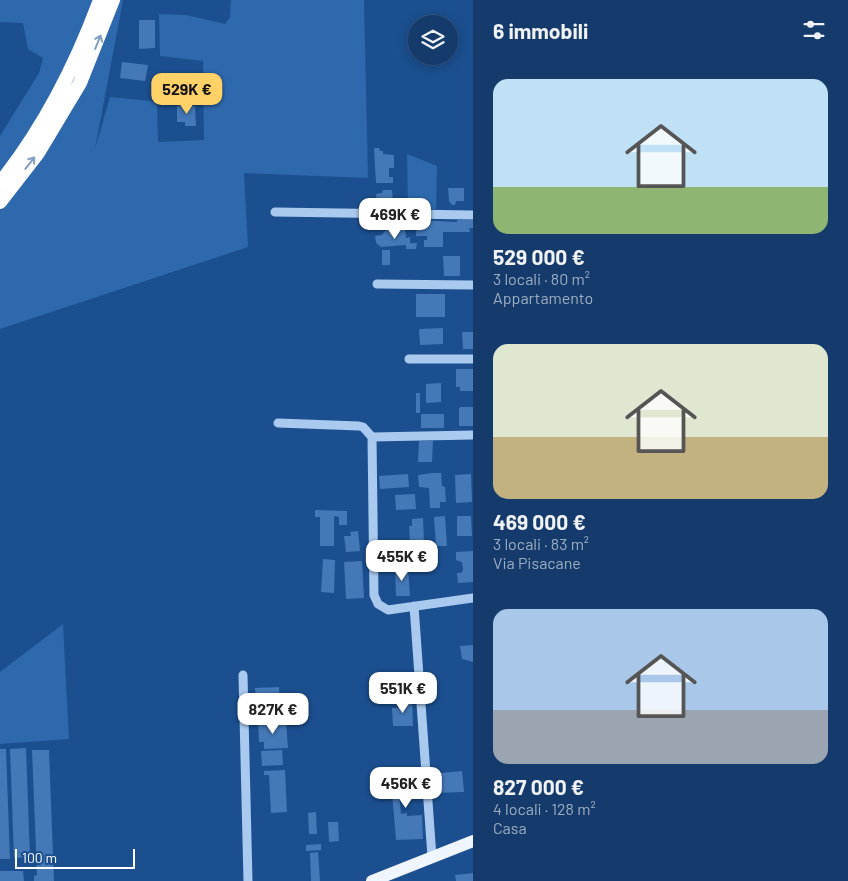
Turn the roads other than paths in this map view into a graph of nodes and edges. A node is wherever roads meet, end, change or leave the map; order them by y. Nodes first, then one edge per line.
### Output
1 (100, 0) edge
2 (113, 0) edge
3 (74, 79) junction
4 (0, 183) edge
5 (0, 202) edge
6 (275, 212) dead end
7 (473, 215) edge
8 (378, 284) dead end
9 (473, 285) edge
10 (409, 359) dead end
11 (473, 359) edge
12 (278, 423) dead end
13 (473, 435) edge
14 (372, 437) junction
15 (473, 598) edge
16 (414, 606) junction
17 (244, 675) dead end
18 (473, 841) edge
19 (432, 857) junction
20 (248, 881) edge
21 (372, 881) edge

1 - 3 highway
3 -> 2 highway
3 - 4 highway
5 -> 3 highway
6 - 7 street
8 - 9 street
10 - 11 street
12 - 14 street
13 - 14 street
14 - 16 street
15 - 16 street
16 - 19 street
17 - 20 street
18 - 19 main road
19 - 21 main road

